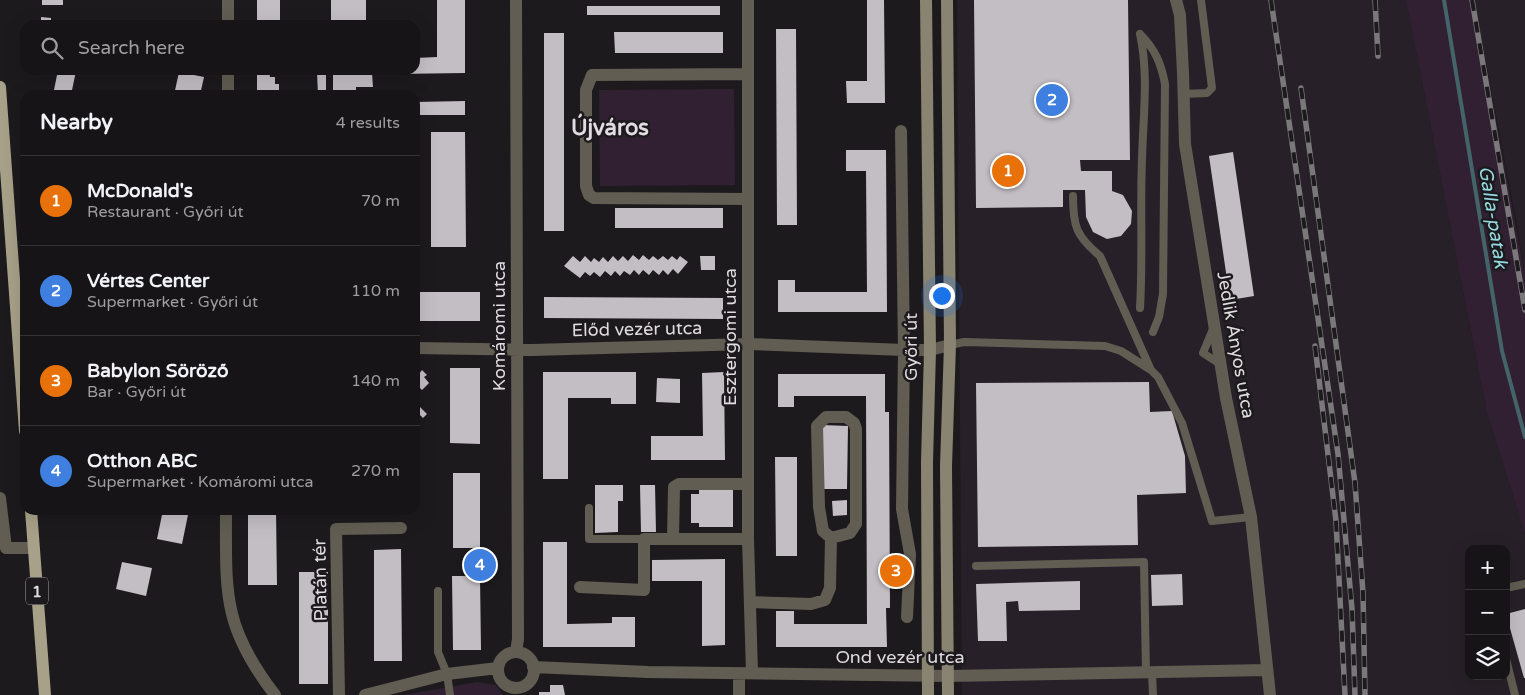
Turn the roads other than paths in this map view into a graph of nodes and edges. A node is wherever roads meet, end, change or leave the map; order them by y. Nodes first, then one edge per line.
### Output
1 (228, 0) edge
2 (516, 0) edge
3 (748, 0) edge
4 (926, 0) edge
5 (948, 0) edge
6 (1176, 0) edge
7 (1201, 0) edge
8 (228, 20) edge
9 (748, 74) junction
10 (228, 75) edge
11 (0, 88) edge
12 (228, 90) edge
13 (0, 94) edge
14 (1184, 94) junction
15 (901, 131) dead end
16 (1073, 196) dead end
17 (748, 199) junction
18 (1140, 308) dead end
19 (1215, 324) junction
20 (1153, 332) dead end
21 (748, 344) junction
22 (950, 345) junction
23 (420, 348) edge
24 (516, 349) junction
25 (904, 350) junction
26 (930, 350) junction
27 (20, 364) edge
28 (1220, 364) junction
29 (1151, 370) junction
30 (748, 484) junction
31 (0, 498) edge
32 (589, 508) dead end
33 (30, 515) edge
34 (226, 515) edge
35 (1251, 517) junction
36 (401, 528) dead end
37 (831, 538) junction
38 (644, 539) junction
39 (673, 539) junction
40 (748, 539) junction
41 (33, 548) junction
42 (976, 566) dead end
43 (1525, 584) edge
44 (1510, 585) edge
45 (580, 587) dead end
46 (438, 591) dead end
47 (750, 602) junction
48 (907, 617) dead end
49 (516, 652) junction
50 (534, 667) junction
51 (498, 668) junction
52 (1267, 670) junction
53 (44, 671) junction
54 (752, 673) junction
55 (1149, 673) junction
56 (447, 674) junction
57 (739, 674) junction
58 (928, 675) junction
59 (1510, 675) edge
60 (948, 676) junction
61 (516, 691) edge
62 (36, 695) edge
63 (45, 695) edge
64 (51, 695) edge
65 (275, 695) edge
66 (339, 695) edge
67 (365, 695) edge
68 (450, 695) edge
69 (739, 695) edge
70 (928, 695) edge
71 (948, 695) edge
72 (1152, 695) edge
73 (1270, 695) edge
74 (1515, 695) edge

1 - 8 street
2 - 24 street, Komáromi utca
3 - 9 street, Esztergomi utca
4 - 26 main road, Győri út
5 - 22 main road
6 - 14 street, Jedlik Ányos utca
7 - 14 lane
9 - 17 street, Esztergomi utca
9 - 17 street
10 - 12 street
11 - 13 main road
13 - 27 main road
14 - 19 street, Jedlik Ányos utca
15 - 25 street, Győri út
16 - 29 lane
17 - 21 street, Esztergomi utca
18 - 20 lane
19 - 28 street, Jedlik Ányos utca
19 - 28 lane
21 - 24 street, Előd vezér utca
21 - 25 street, Előd vezér utca
21 - 30 street, Esztergomi utca
22 - 26 street, Előd vezér utca
22 - 29 lane
22 - 60 main road
23 - 24 street, Előd vezér utca
24 - 49 street, Komáromi utca
25 - 26 street, Előd vezér utca
25 - 48 street, Győri út
26 - 58 main road, Győri út
28 - 35 street, Jedlik Ányos utca
29 - 35 lane
30 - 39 street
30 - 40 street, Esztergomi utca
31 - 41 street
32 - 38 lane
33 - 41 main road, 1
34 - 65 street
35 - 52 street, Jedlik Ányos utca
36 - 66 street, Platán tér
37 - 37 street
37 - 47 street
38 - 39 street
38 - 45 street
39 - 40 street
40 - 47 street, Esztergomi utca
41 - 53 main road, 1
42 - 55 lane
43 - 44 lane
46 - 56 lane
47 - 54 street, Esztergomi utca
49 - 50 street
49 - 51 street
50 - 57 street, Ond vezér utca
50 - 61 street
51 - 56 street
51 - 61 street
52 - 55 street, Ond vezér utca
52 - 73 street, Jedlik Ányos utca
53 - 62 main road
53 - 63 main road, 1
53 - 64 main road
54 - 57 street, Ond vezér utca
54 - 58 street, Ond vezér utca
55 - 60 street, Ond vezér utca
55 - 72 lane
56 - 67 street
56 - 68 lane
57 - 69 street
58 - 60 street, Ond vezér utca
58 - 70 main road, Győri út
59 - 74 lane
60 - 71 main road

